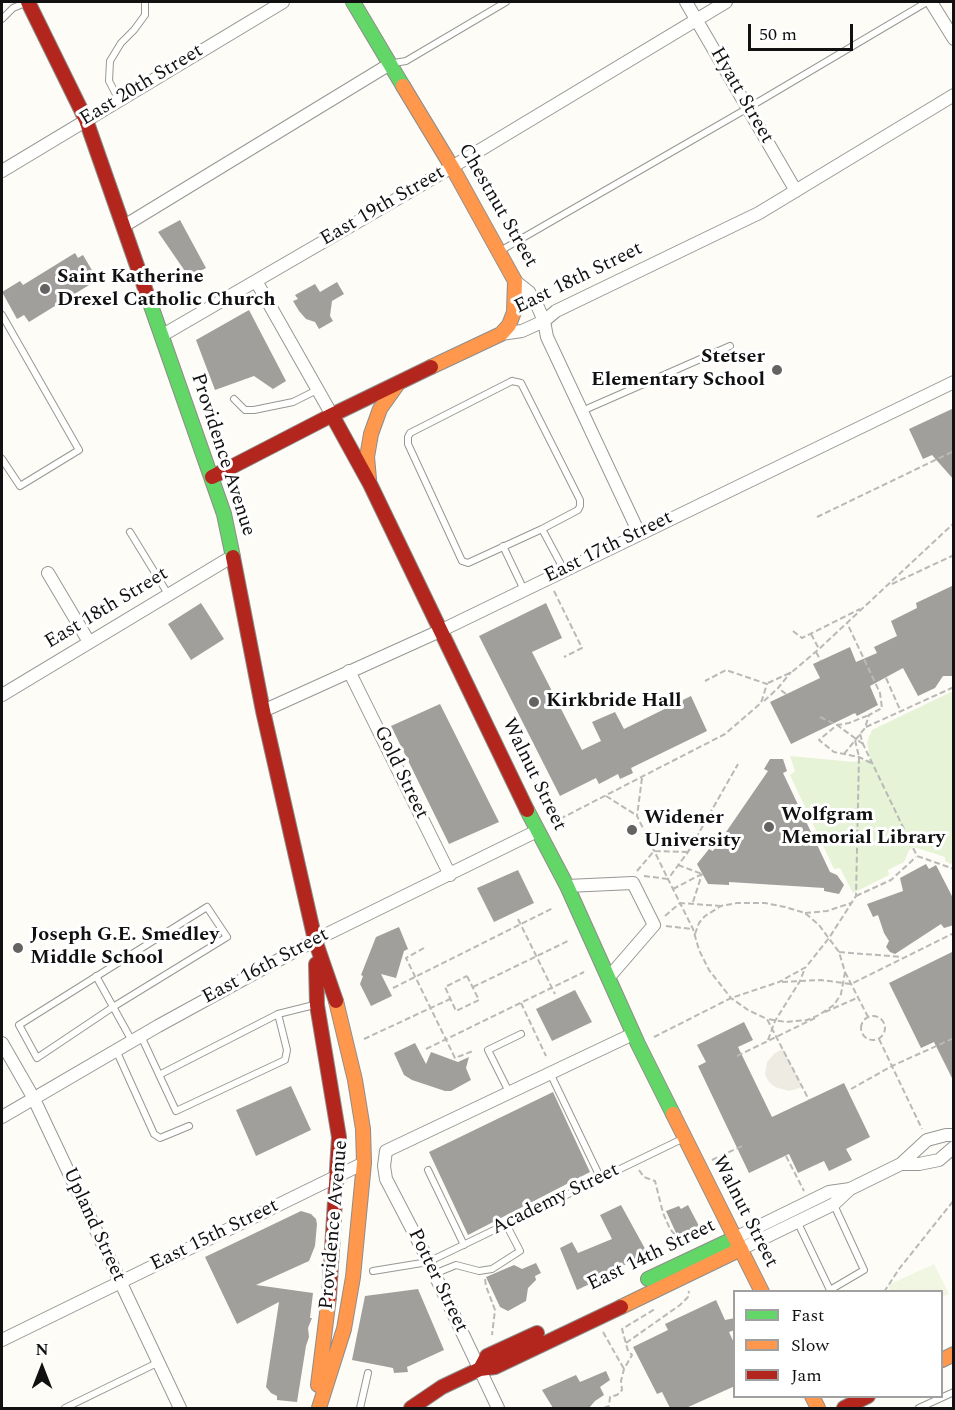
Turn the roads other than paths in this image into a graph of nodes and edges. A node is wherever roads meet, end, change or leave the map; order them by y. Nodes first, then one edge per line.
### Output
1 (28, 2) edge
2 (145, 2) edge
3 (283, 2) edge
4 (353, 2) edge
5 (506, 2) edge
6 (686, 2) edge
7 (726, 2) edge
8 (929, 2) edge
9 (2, 19) edge
10 (697, 20) junction
11 (954, 39) edge
12 (390, 64) junction
13 (954, 95) edge
14 (120, 100) junction
15 (748, 108) junction
16 (86, 120) junction
17 (452, 167) junction
18 (2, 171) edge
19 (796, 191) junction
20 (124, 226) junction
21 (499, 252) junction
22 (256, 281) junction
23 (515, 281) junction
24 (2, 315) edge
25 (544, 321) junction
26 (501, 334) junction
27 (161, 336) junction
28 (730, 346) dead end
29 (954, 382) edge
30 (398, 383) junction
31 (318, 390) junction
32 (234, 399) dead end
33 (582, 411) junction
34 (332, 415) junction
35 (2, 459) edge
36 (212, 477) junction
37 (370, 484) junction
38 (542, 529) junction
39 (130, 532) dead end
40 (639, 533) junction
41 (503, 546) junction
42 (233, 556) junction
43 (564, 570) junction
44 (48, 573) dead end
45 (524, 590) junction
46 (168, 595) junction
47 (442, 630) junction
48 (89, 642) junction
49 (349, 671) junction
50 (2, 694) edge
51 (263, 711) junction
52 (537, 831) junction
53 (450, 875) junction
54 (567, 886) junction
55 (315, 940) junction
56 (96, 976) junction
57 (609, 977) junction
58 (317, 1005) junction
59 (113, 1007) junction
60 (278, 1014) junction
61 (521, 1034) dead end
62 (136, 1038) junction
63 (635, 1039) junction
64 (2, 1043) edge
65 (116, 1050) junction
66 (550, 1073) junction
67 (159, 1075) junction
68 (509, 1092) junction
69 (33, 1097) junction
70 (2, 1117) edge
71 (189, 1126) dead end
72 (954, 1136) edge
73 (685, 1138) junction
74 (954, 1147) edge
75 (364, 1163) junction
76 (901, 1164) junction
77 (428, 1170) dead end
78 (338, 1176) junction
79 (601, 1179) junction
80 (850, 1189) junction
81 (833, 1204) junction
82 (798, 1221) junction
83 (506, 1224) junction
84 (738, 1243) junction
85 (464, 1245) junction
86 (431, 1268) junction
87 (373, 1270) dead end
88 (120, 1283) junction
89 (761, 1290) edge
90 (600, 1311) junction
91 (2, 1340) edge
92 (157, 1363) junction
93 (480, 1370) junction
94 (368, 1373) dead end
95 (864, 1398) edge
96 (941, 1398) edge
97 (65, 1408) edge
98 (180, 1408) edge
99 (314, 1408) edge
100 (319, 1408) edge
101 (360, 1408) edge
102 (411, 1408) edge
103 (498, 1408) edge
104 (844, 1408) edge
105 (919, 1408) edge

1 - 9 lane
1 - 16 street, Providence Avenue
2 - 14 lane
3 - 14 street, East 20th Street
4 - 12 street, Chestnut Street
5 - 12 lane
6 - 10 street, Hyatt Street
7 - 10 street, East 19th Street
8 - 11 street
8 - 15 lane
10 - 15 street, Hyatt Street
10 - 17 street, East 19th Street
12 - 17 street, Chestnut Street
12 - 20 street
13 - 19 street, East 18th Street
14 - 16 street, East 20th Street
15 - 19 street, Hyatt Street
15 - 21 lane
16 - 18 street, East 20th Street
16 - 20 street, Providence Avenue
17 - 21 street, Chestnut Street
17 - 22 street, East 19th Street
19 - 25 street, East 18th Street
20 - 27 street, Providence Avenue
21 - 23 street, Chestnut Street
22 - 27 street, East 19th Street
22 - 31 street, Walnut Street
23 - 25 street, Chestnut Street
23 - 26 street
24 - 35 lane
25 - 26 street, East 18th Street
25 - 33 street, Chestnut Street
26 - 30 street, East 18th Street
27 - 36 street, Providence Avenue
28 - 33 lane
29 - 40 street, East 17th Street
30 - 34 street, East 18th Street
30 - 37 street
31 - 32 lane
31 - 34 street, Walnut Street
33 - 40 street, Chestnut Street
34 - 36 street, East 18th Street
34 - 37 street, Walnut Street
36 - 42 street, Providence Avenue
37 - 47 street, Walnut Street
38 - 41 lane
38 - 41 lane
38 - 43 lane
39 - 46 lane
40 - 43 street, East 17th Street
41 - 45 lane
42 - 46 street, East 18th Street
42 - 51 street, Providence Avenue
43 - 45 street, East 17th Street
44 - 48 street
45 - 47 street, East 17th Street
46 - 48 street, East 18th Street
47 - 49 street, East 17th Street
47 - 52 street, Walnut Street
48 - 50 street, East 18th Street
49 - 51 street, East 17th Street
49 - 53 street, Gold Street
51 - 55 street, Providence Avenue
52 - 53 street, East 16th Street
52 - 54 street, Walnut Street
53 - 55 street, East 16th Street
54 - 57 street, Walnut Street
54 - 57 street
55 - 58 street, Providence Avenue
55 - 62 street, East 16th Street
55 - 75 street, Providence Avenue
56 - 59 lane
56 - 59 lane
56 - 59 lane
57 - 63 street, Walnut Street
58 - 60 lane
58 - 78 street, Providence Avenue
59 - 62 lane
60 - 67 lane
60 - 67 lane
61 - 68 lane
62 - 65 street, East 16th Street
62 - 67 lane
63 - 66 street
63 - 73 street, Walnut Street
64 - 69 street, Upland Street
65 - 69 street, East 16th Street
65 - 71 lane
66 - 68 street
66 - 79 lane
68 - 86 street, Potter Street
69 - 70 street, East 16th Street
69 - 88 street, Upland Street
72 - 76 street, East 14th Street
73 - 79 lane, Academy Street
73 - 84 street, Walnut Street
74 - 76 street, East 14th Street
75 - 78 street, East 15th Street
75 - 100 street, Providence Avenue
76 - 80 street, East 14th Street
77 - 85 lane
78 - 88 street, East 15th Street
78 - 99 street, Providence Avenue
79 - 83 lane, Academy Street
80 - 81 street, East 14th Street
80 - 84 street, East 14th Street
81 - 82 street, East 14th Street
81 - 82 lane
82 - 84 street, East 14th Street
83 - 85 lane, Academy Street
83 - 86 lane
84 - 89 street, Walnut Street
84 - 90 street, East 14th Street
84 - 90 street, East 14th Street
85 - 86 lane, Academy Street
86 - 87 lane
86 - 93 street, Potter Street
88 - 91 street, East 15th Street
88 - 92 street, Upland Street
90 - 93 street, East 14th Street
90 - 93 street, East 14th Street
92 - 97 lane
92 - 98 street, Upland Street
93 - 102 street, East 14th Street
93 - 103 street, Potter Street
94 - 101 lane
95 - 104 street
96 - 105 lane

